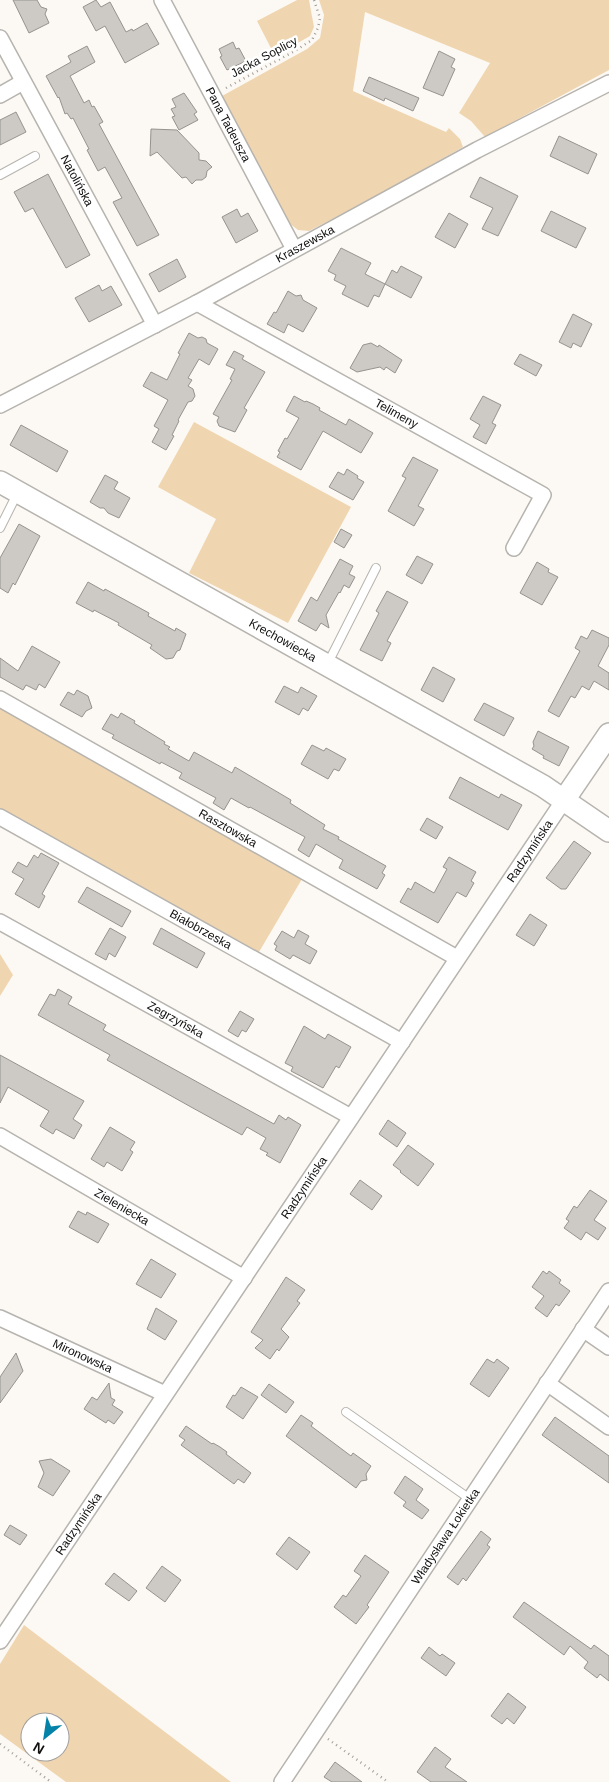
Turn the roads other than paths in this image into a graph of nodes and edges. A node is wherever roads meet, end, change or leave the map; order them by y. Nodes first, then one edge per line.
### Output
1 (162, 0) edge
2 (0, 38) edge
3 (23, 82) junction
4 (609, 83) edge
5 (0, 95) edge
6 (35, 156) dead end
7 (0, 175) edge
8 (294, 249) junction
9 (197, 303) junction
10 (155, 325) junction
11 (0, 405) edge
12 (0, 482) edge
13 (18, 492) junction
14 (0, 528) edge
15 (514, 548) dead end
16 (376, 568) dead end
17 (327, 665) junction
18 (0, 699) edge
19 (609, 734) edge
20 (564, 800) junction
21 (0, 817) edge
22 (609, 831) edge
23 (0, 922) edge
24 (457, 958) junction
25 (402, 1042) junction
26 (351, 1117) junction
27 (0, 1136) edge
28 (244, 1278) junction
29 (609, 1290) edge
30 (0, 1318) edge
31 (584, 1329) junction
32 (609, 1347) edge
33 (547, 1383) junction
34 (165, 1394) junction
35 (346, 1412) dead end
36 (609, 1427) edge
37 (470, 1499) junction
38 (0, 1641) edge
39 (282, 1782) edge

1 - 8 street, Pana Tadeusza
2 - 3 street, Natolińska
3 - 5 street
3 - 10 street, Natolińska
4 - 8 street, Kraszewska
6 - 7 lane
8 - 9 street, Kraszewska
9 - 10 street, Kraszewska
9 - 15 street, Telimeny
10 - 11 street, Kraszewska
12 - 13 street, Krechowiecka
13 - 14 lane
13 - 17 street, Krechowiecka
16 - 17 lane
17 - 20 street, Krechowiecka
18 - 24 street, Rasztowska
19 - 20 street, Radzymińska
20 - 22 street, Krechowiecka
20 - 24 street, Radzymińska
21 - 25 street, Białobrzeska
23 - 26 street, Zegrzyńska
24 - 25 street, Radzymińska
25 - 26 street, Radzymińska
26 - 28 street, Radzymińska
27 - 28 street, Zieleniecka
28 - 34 street, Radzymińska
29 - 31 street, Władysława Łokietka
30 - 34 street, Mironowska
31 - 32 street
31 - 33 street, Władysława Łokietka
33 - 36 street
33 - 37 street, Władysława Łokietka
34 - 38 street, Radzymińska
35 - 37 lane
37 - 39 street, Władysława Łokietka

